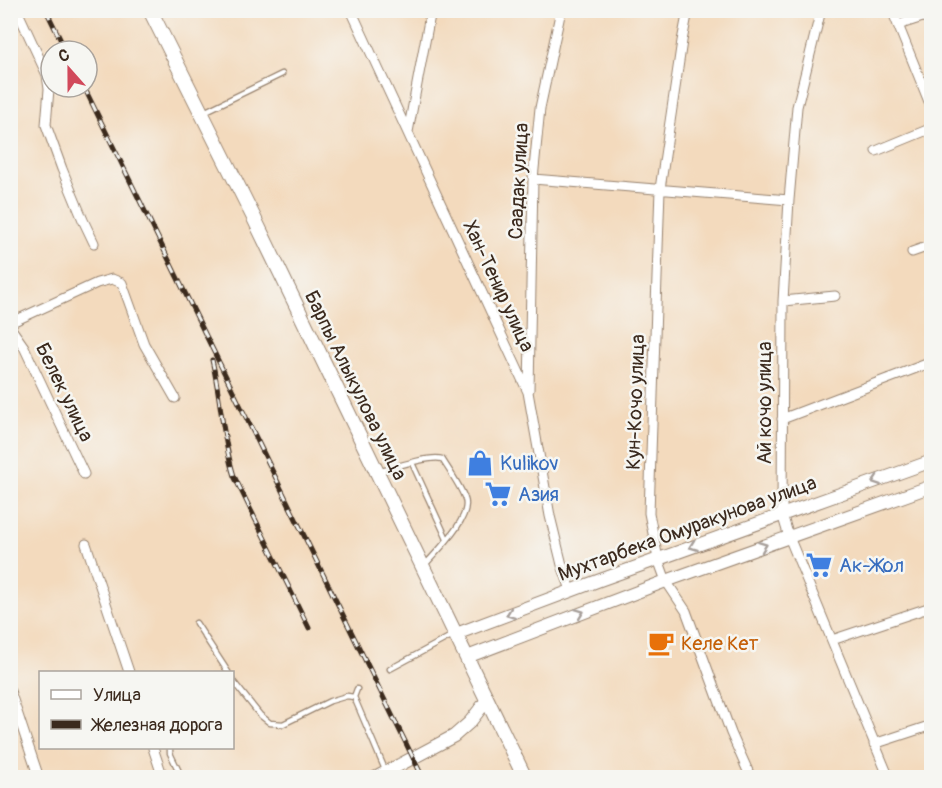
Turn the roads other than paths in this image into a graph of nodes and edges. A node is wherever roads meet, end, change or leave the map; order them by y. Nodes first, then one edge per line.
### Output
1 (17, 10) edge
2 (150, 10) edge
3 (351, 10) edge
4 (432, 10) edge
5 (561, 10) edge
6 (688, 10) edge
7 (821, 10) edge
8 (892, 10) edge
9 (932, 14) edge
10 (898, 25) junction
11 (282, 74) dead end
12 (932, 109) edge
13 (202, 113) junction
14 (932, 128) edge
15 (408, 132) junction
16 (876, 151) dead end
17 (533, 179) junction
18 (660, 189) junction
19 (789, 200) junction
20 (94, 243) dead end
21 (932, 245) edge
22 (912, 252) dead end
23 (835, 296) dead end
24 (783, 301) junction
25 (10, 325) edge
26 (932, 362) edge
27 (528, 392) junction
28 (175, 398) dead end
29 (782, 419) junction
30 (932, 461) edge
31 (412, 463) junction
32 (377, 472) junction
33 (84, 474) dead end
34 (932, 486) edge
35 (782, 514) junction
36 (789, 537) junction
37 (447, 539) junction
38 (87, 544) dead end
39 (658, 559) junction
40 (423, 567) junction
41 (666, 581) junction
42 (572, 590) junction
43 (931, 607) edge
44 (196, 623) dead end
45 (456, 634) junction
46 (832, 640) junction
47 (467, 657) junction
48 (390, 669) dead end
49 (129, 671) edge
50 (227, 671) edge
51 (234, 682) edge
52 (357, 689) dead end
53 (10, 691) edge
54 (354, 697) junction
55 (487, 700) junction
56 (932, 725) edge
57 (874, 744) junction
58 (154, 749) edge
59 (170, 749) edge
60 (383, 775) edge
61 (39, 777) edge
62 (163, 777) edge
63 (182, 777) edge
64 (525, 777) edge
65 (751, 777) edge
66 (889, 777) edge

1 - 20 street
2 - 13 main road, Барпы Алыкулова улица
3 - 15 street, Хан-Тенир улица
4 - 15 street
5 - 17 street, Саадак улица
6 - 18 street, Кун-Кочо улица
7 - 19 street, Ай кочо улица
8 - 10 street
9 - 10 street
10 - 12 street
11 - 13 lane
13 - 32 main road, Барпы Алыкулова улица
14 - 16 street
15 - 27 street, Хан-Тенир улица
17 - 18 street
17 - 27 street, Саадак улица
18 - 19 street
18 - 39 street, Кун-Кочо улица
19 - 24 street, Ай кочо улица
21 - 22 street
23 - 24 street
24 - 29 street, Ай кочо улица
25 - 28 street
25 - 33 street, Белек улица
26 - 29 street
27 - 42 street, Хан-Тенир улица
29 - 35 street, Ай кочо улица
30 -> 35 main road, Мухтарбека Омуракунова улица
31 - 32 lane
31 - 37 lane
31 - 37 lane
32 - 40 main road, Барпы Алыкулова улица
34 - 36 main road
35 - 36 street, Ай кочо улица
35 -> 39 main road, Мухтарбека Омуракунова улица
41 -> 36 main road
36 - 46 street, Ай кочо улица
37 - 40 lane
38 - 49 street
39 - 41 street, Кун-Кочо улица
39 - 42 main road, Мухтарбека Омуракунова улица
40 - 45 main road, Барпы Алыкулова улица
47 -> 41 main road
41 - 65 street, Кун-Кочо улица
42 -> 45 main road, Мухтарбека Омуракунова улица
43 - 46 street
44 - 50 lane
45 - 47 main road, Барпы Алыкулова улица
45 - 48 lane
46 - 57 street, Ай кочо улица
47 - 55 main road, Барпы Алыкулова улица
51 - 54 lane
52 - 54 lane
53 - 61 street
54 - 60 lane
55 - 60 main road
55 - 64 main road, Барпы Алыкулова улица
56 - 57 street
57 - 66 street, Ай кочо улица
58 - 62 street
59 - 63 lane

